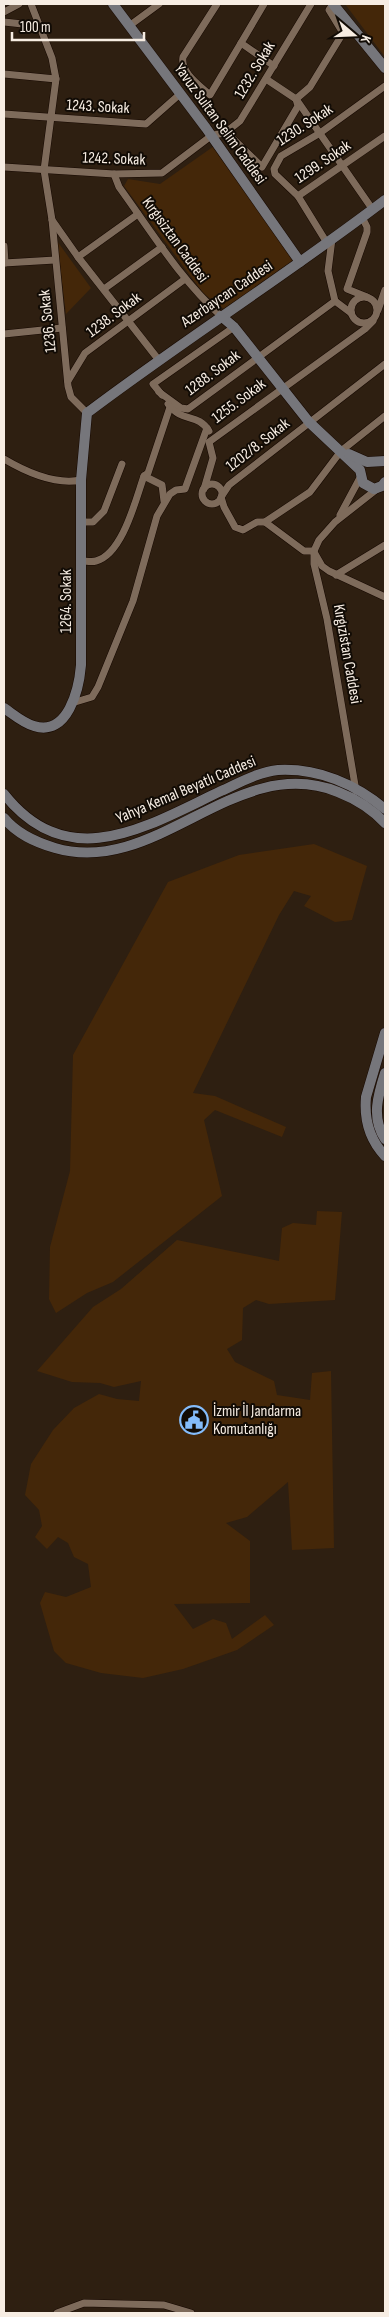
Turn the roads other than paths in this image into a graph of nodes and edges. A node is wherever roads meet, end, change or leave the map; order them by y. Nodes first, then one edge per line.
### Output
1 (19, 4) edge
2 (31, 4) edge
3 (113, 4) edge
4 (160, 4) edge
5 (216, 4) edge
6 (264, 4) edge
7 (311, 4) edge
8 (333, 4) edge
9 (4, 12) edge
10 (4, 22) edge
11 (41, 26) junction
12 (130, 26) junction
13 (241, 43) junction
14 (383, 62) edge
15 (274, 66) junction
16 (4, 74) edge
17 (56, 79) junction
18 (266, 79) junction
19 (385, 86) edge
20 (180, 94) junction
21 (296, 98) junction
22 (4, 114) edge
23 (51, 118) junction
24 (226, 132) junction
25 (320, 133) junction
26 (211, 136) junction
27 (385, 136) edge
28 (342, 165) junction
29 (4, 166) edge
30 (262, 167) junction
31 (44, 170) junction
32 (114, 174) junction
33 (275, 174) junction
34 (298, 196) junction
35 (385, 200) edge
36 (372, 210) junction
37 (138, 214) junction
38 (362, 217) junction
39 (52, 220) junction
40 (330, 241) junction
41 (4, 246) edge
42 (162, 247) junction
43 (78, 257) junction
44 (55, 260) junction
45 (300, 262) junction
46 (4, 263) edge
47 (185, 279) junction
48 (104, 289) junction
49 (385, 290) edge
50 (367, 297) junction
51 (335, 300) junction
52 (351, 313) junction
53 (378, 313) junction
54 (221, 316) junction
55 (129, 320) junction
56 (373, 321) junction
57 (234, 327) junction
58 (62, 328) junction
59 (4, 334) edge
60 (258, 357) junction
61 (158, 359) junction
62 (385, 364) edge
63 (68, 381) junction
64 (282, 387) junction
65 (159, 392) junction
66 (170, 407) junction
67 (87, 413) junction
68 (385, 416) edge
69 (309, 422) junction
70 (207, 428) junction
71 (214, 438) junction
72 (341, 451) junction
73 (4, 459) edge
74 (380, 462) edge
75 (122, 464) dead end
76 (385, 469) edge
77 (146, 474) junction
78 (361, 475) junction
79 (81, 480) junction
80 (384, 484) edge
81 (204, 489) junction
82 (222, 497) junction
83 (163, 504) junction
84 (81, 522) junction
85 (265, 522) junction
86 (335, 522) junction
87 (385, 545) edge
88 (314, 551) junction
89 (81, 561) junction
90 (336, 575) junction
91 (385, 597) edge
92 (72, 703) junction
93 (4, 708) edge
94 (4, 794) edge
95 (355, 794) junction
96 (385, 809) edge
97 (4, 818) edge
98 (385, 823) edge
99 (385, 1033) edge
100 (385, 1073) edge
101 (385, 1139) edge
102 (385, 1156) edge
103 (56, 2313) edge
104 (191, 2313) edge

1 - 9 street
2 - 11 street, 1236. Sokak
3 - 12 main road, Yavuz Sultan Selim Caddesi
4 - 12 street
5 - 13 street
6 - 13 street
7 - 15 street, 1232. Sokak
8 - 14 main road
8 - 21 street
10 - 11 street
11 - 17 street, 1236. Sokak
12 - 20 main road, Yavuz Sultan Selim Caddesi
13 - 15 street
15 - 18 street, 1232. Sokak
16 - 17 street
17 - 23 street, 1236. Sokak
18 - 21 street
18 - 24 street, 1232. Sokak
19 - 25 street, 1230. Sokak
20 - 23 street, 1243. Sokak
20 - 26 main road, Yavuz Sultan Selim Caddesi
21 - 25 street
21 - 30 street
22 - 23 street, 1243. Sokak
23 - 31 street, 1236. Sokak
24 - 26 street, 1232. Sokak
24 - 30 street
25 - 28 street
25 - 33 street, 1230. Sokak
26 - 32 street, 1242. Sokak
26 - 45 main road, Yavuz Sultan Selim Caddesi
27 - 28 street, 1299. Sokak
28 - 34 street, 1299. Sokak
28 - 36 street
29 - 31 street, 1242. Sokak
30 - 33 street
31 - 32 street, 1242. Sokak
31 - 39 street, 1236. Sokak
32 - 37 street, Kırgısiztan Caddesi
33 - 34 street
34 - 40 street, 1299. Sokak
35 - 36 main road, Azerbaycan Caddesi
36 - 38 main road, Azerbaycan Caddesi
37 - 42 street, Kırgısiztan Caddesi
37 - 43 street
38 - 40 main road, Azerbaycan Caddesi
38 - 50 street
39 - 43 street, 1236. Sokak
39 - 44 street, 1236. Sokak
40 - 45 main road, Azerbaycan Caddesi
40 - 51 street
41 - 46 street
42 - 47 street, Kırgısiztan Caddesi
42 - 48 street
43 - 48 street, 1236. Sokak
44 - 46 street
44 - 58 street, 1236. Sokak
45 - 54 main road, Azerbaycan Caddesi
47 - 54 street, Kırgısiztan Caddesi
47 - 55 street, 1238. Sokak
48 - 55 street, 1236. Sokak
49 - 53 street
50 - 52 street
50 - 53 street
51 - 52 street
51 - 60 street
52 - 56 street
53 - 56 street
54 - 57 main road
54 - 61 main road, Azerbaycan Caddesi
55 - 61 street, 1236. Sokak
55 - 63 street, 1238. Sokak
56 - 64 street, 1255. Sokak
57 - 60 main road
57 - 65 street
58 - 59 street
58 - 63 street, 1236. Sokak
60 - 64 main road
60 - 65 street, 1288. Sokak
61 - 67 main road, Azerbaycan Caddesi
62 - 69 street, 1202/8. Sokak
63 - 67 street, 1236. Sokak
64 - 69 main road
64 - 71 street, 1255. Sokak
65 - 66 street
66 - 70 street
66 - 77 street
67 - 79 main road, 1264. Sokak
68 - 72 street
69 - 72 main road
69 - 82 street, 1202/8. Sokak
70 - 71 street
70 - 83 street, 1255. Sokak
71 - 81 street
72 - 74 main road
72 - 78 main road
72 - 85 street
73 - 79 street
74 - 76 main road
74 - 78 main road
75 - 84 street
77 - 83 street
77 - 89 street
78 - 80 main road
78 - 86 street
79 - 84 main road, 1264. Sokak
80 - 86 street
81 - 82 street
81 - 82 street
82 - 85 street
83 - 92 street
84 - 89 main road, 1264. Sokak
85 - 88 street
86 - 88 street
87 - 90 street
88 - 90 street
88 - 95 street, Kırgızistan Caddesi
89 - 92 main road, 1264. Sokak
90 - 91 street
92 - 93 main road, 1264. Sokak
94 - 95 main road, Yahya Kemal Beyatlı Caddesi
95 - 96 main road, Yahya Kemal Beyatlı Caddesi
95 - 97 main road, Yahya Kemal Beyatlı Caddesi
95 - 98 main road, Yahya Kemal Beyatlı Caddesi
99 - 102 main road
100 - 101 main road
103 - 104 street

